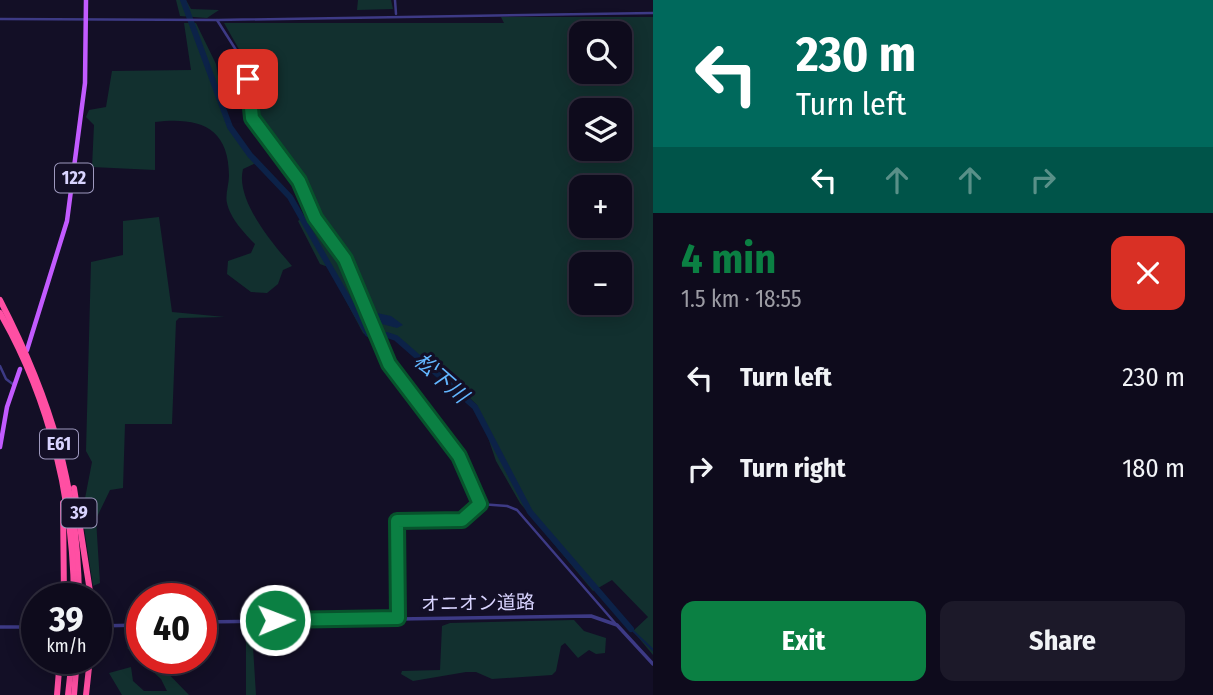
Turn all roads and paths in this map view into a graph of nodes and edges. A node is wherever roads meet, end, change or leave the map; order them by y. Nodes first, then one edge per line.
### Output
1 (86, 0) edge
2 (395, 0) edge
3 (653, 13) edge
4 (396, 15) junction
5 (87, 18) junction
6 (0, 19) edge
7 (217, 20) junction
8 (0, 300) edge
9 (0, 313) edge
10 (27, 350) dead end
11 (0, 366) edge
12 (20, 369) dead end
13 (14, 385) junction
14 (55, 429) junction
15 (0, 447) edge
16 (61, 469) junction
17 (480, 504) junction
18 (64, 583) edge
19 (74, 583) edge
20 (78, 583) edge
21 (89, 583) edge
22 (398, 618) junction
23 (217, 622) edge
24 (617, 625) junction
25 (0, 627) edge
26 (21, 627) edge
27 (653, 664) edge
28 (59, 674) edge
29 (70, 674) edge
30 (76, 674) edge
31 (88, 674) edge
32 (57, 695) edge
33 (68, 695) edge
34 (74, 695) edge
35 (86, 695) edge

1 - 5 main road, 122
2 - 4 street
3 - 4 street
4 - 7 street
5 - 6 street
5 - 7 street
5 - 10 main road, 122
7 - 17 street
8 - 14 highway, E61
9 - 16 highway, E61
11 - 13 street
12 - 13 main road
13 - 15 main road
14 - 20 highway, E61
14 - 21 highway, 39
16 - 18 highway, 39
16 - 19 highway, E61
17 - 22 street
17 - 24 street
22 - 23 street, オニオン道路
22 - 24 street, オニオン道路
24 - 27 street
25 - 26 street
28 - 32 highway
29 - 33 highway
30 - 34 highway
31 - 35 highway

